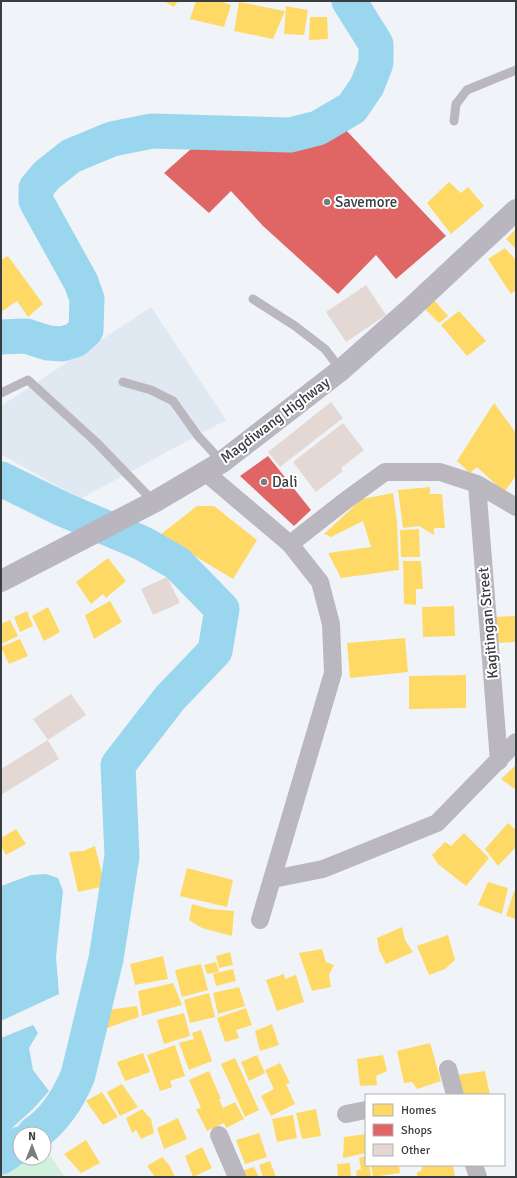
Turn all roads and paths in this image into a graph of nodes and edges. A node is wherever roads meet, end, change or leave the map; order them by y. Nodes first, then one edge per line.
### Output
1 (516, 70) edge
2 (454, 121) dead end
3 (516, 210) edge
4 (253, 299) dead end
5 (340, 370) junction
6 (123, 382) dead end
7 (1, 393) edge
8 (213, 467) junction
9 (477, 484) junction
10 (154, 502) junction
11 (516, 507) edge
12 (290, 544) junction
13 (1, 581) edge
14 (516, 742) edge
15 (500, 761) junction
16 (273, 879) junction
17 (260, 920) dead end
18 (448, 1069) dead end
19 (454, 1094) edge
20 (365, 1110) edge
21 (346, 1114) dead end
22 (219, 1135) dead end
23 (474, 1166) edge
24 (237, 1177) edge
25 (478, 1177) edge

1 - 2 lane
3 - 5 main road, Magdiwang Highway
4 - 5 lane
5 - 8 main road, Magdiwang Highway
6 - 8 lane
7 - 10 lane
8 - 10 main road, Magdiwang Highway
8 - 12 street
9 - 11 street
9 - 12 street
9 - 15 street, Kagitingan Street
10 - 13 main road, Magdiwang Highway
12 - 16 street
14 - 15 street
15 - 16 street
16 - 17 street
18 - 19 street
20 - 21 street
22 - 24 street
23 - 25 street

